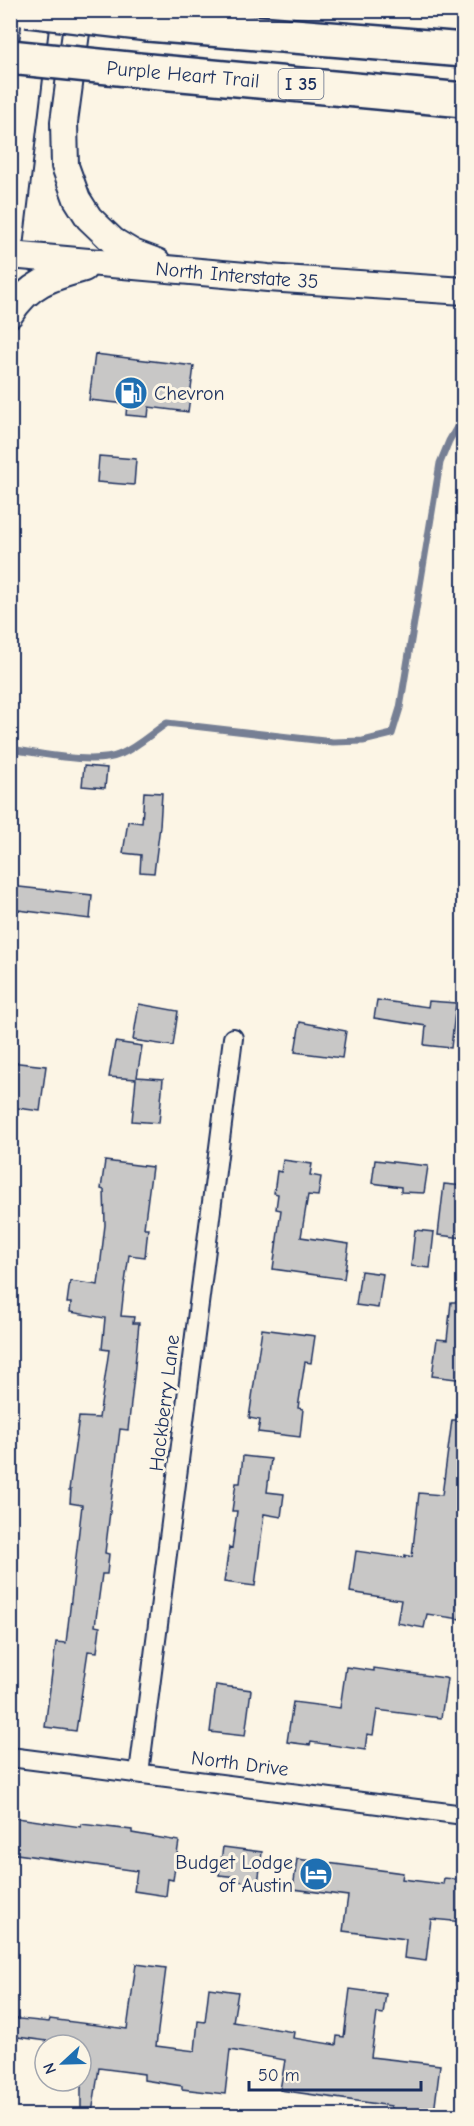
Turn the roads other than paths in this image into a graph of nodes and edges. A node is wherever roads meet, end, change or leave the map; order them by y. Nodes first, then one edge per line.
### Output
1 (27, 10) edge
2 (38, 10) edge
3 (79, 10) edge
4 (464, 50) edge
5 (10, 57) edge
6 (464, 100) edge
7 (10, 238) edge
8 (10, 255) edge
9 (99, 263) junction
10 (174, 268) junction
11 (464, 291) edge
12 (10, 314) edge
13 (233, 1038) dead end
14 (10, 1757) edge
15 (139, 1773) junction
16 (464, 1815) edge

1 - 4 highway, bridge
2 - 7 main road
3 - 10 main road
5 - 6 highway, Purple Heart Trail / I 35, bridge
8 - 9 main road, North Interstate 35
9 - 10 main road, North Interstate 35
9 - 12 main road
10 - 11 main road, North Interstate 35
13 - 15 street, Hackberry Lane
14 - 15 street, North Drive
15 - 16 street, North Drive

